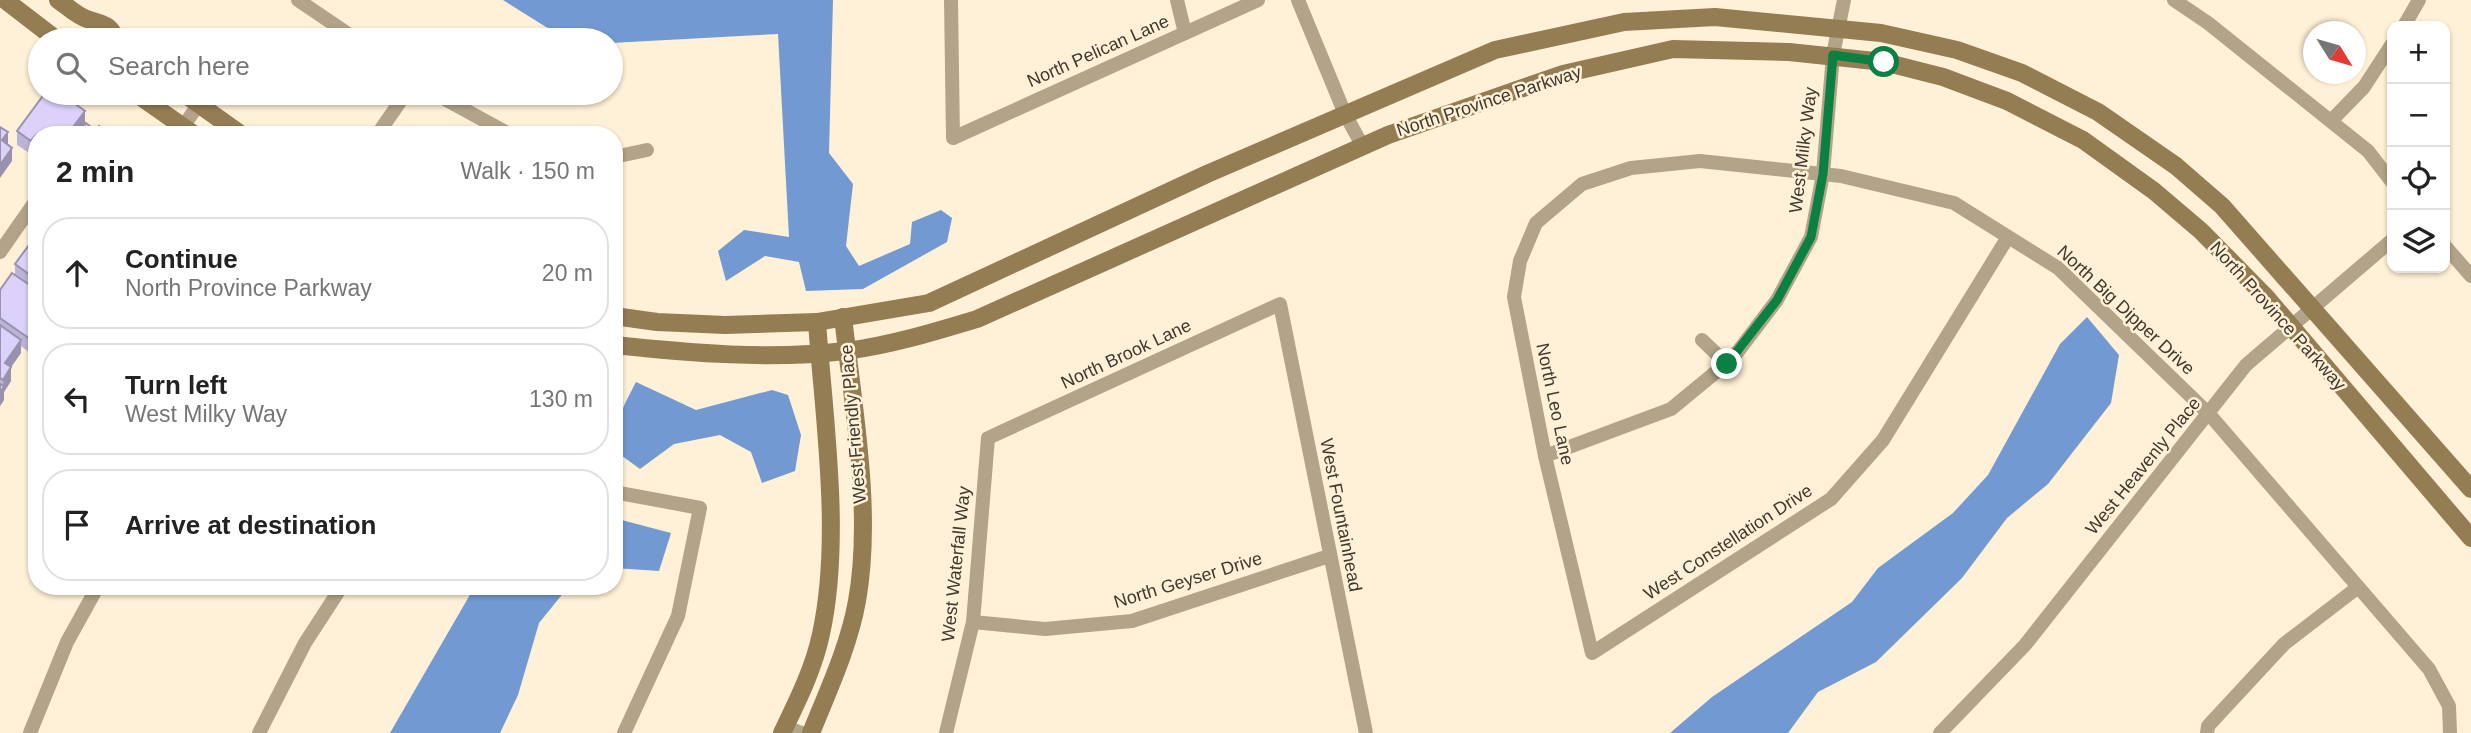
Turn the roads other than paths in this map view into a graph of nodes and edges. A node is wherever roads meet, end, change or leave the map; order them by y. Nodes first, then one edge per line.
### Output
1 (5, 0) edge
2 (58, 0) edge
3 (298, 0) edge
4 (951, 0) edge
5 (1177, 0) edge
6 (1258, 0) edge
7 (1298, 0) edge
8 (1844, 0) edge
9 (2174, 0) edge
10 (2419, 0) edge
11 (2407, 21) edge
12 (41, 28) edge
13 (112, 28) edge
14 (339, 28) edge
15 (1185, 33) junction
16 (1835, 42) junction
17 (2387, 52) edge
18 (150, 105) edge
19 (198, 105) edge
20 (199, 105) edge
21 (398, 105) edge
22 (456, 105) edge
23 (1345, 114) junction
24 (2331, 121) junction
25 (177, 126) edge
26 (188, 126) edge
27 (229, 126) edge
28 (383, 126) edge
29 (494, 126) edge
30 (1362, 145) junction
31 (647, 150) dead end
32 (623, 155) edge
33 (1823, 174) junction
34 (2387, 176) edge
35 (1583, 184) joint
36 (28, 212) edge
37 (2008, 237) junction
38 (2387, 244) edge
39 (0, 252) edge
40 (2450, 252) edge
41 (2471, 276) edge
42 (1280, 304) joint
43 (2310, 309) junction
44 (623, 317) edge
45 (843, 317) junction
46 (817, 322) junction
47 (2290, 326) junction
48 (1702, 340) dead end
49 (623, 346) edge
50 (847, 350) junction
51 (820, 353) junction
52 (1727, 364) junction
53 (2209, 414) junction
54 (988, 439) joint
55 (1545, 456) junction
56 (2471, 489) edge
57 (623, 494) edge
58 (2471, 538) edge
59 (1329, 556) junction
60 (2357, 588) junction
61 (93, 595) edge
62 (336, 595) edge
63 (973, 622) junction
64 (1592, 653) joint
65 (790, 731) edge
66 (30, 733) edge
67 (259, 733) edge
68 (624, 733) edge
69 (811, 733) edge
70 (946, 733) edge
71 (1366, 733) edge
72 (1940, 733) edge
73 (2207, 733) edge
74 (2450, 733) edge

1 - 12 street
2 - 13 street
3 - 14 street
4 - 15 street, North Pelican Lane
5 - 15 street
6 - 15 street, North Pelican Lane
7 - 23 street
8 - 16 street, West Milky Way
9 - 24 street
10 - 11 street
16 - 23 street, North Province Parkway
16 - 30 street, North Province Parkway
16 - 33 street, West Milky Way
16 - 43 street, North Province Parkway
16 - 47 street, North Province Parkway
17 - 24 street
18 - 25 street
19 - 26 street
20 - 27 street
21 - 28 street
22 - 29 street
23 - 30 street
23 - 45 street, North Province Parkway
24 - 34 street
30 - 50 street, North Province Parkway
31 - 32 street
33 - 35 street, North Big Dipper Drive
33 - 37 street, North Big Dipper Drive
33 - 52 street, West Milky Way
35 - 55 street, North Leo Lane
36 - 39 street
37 - 53 street, North Big Dipper Drive
37 - 64 street, West Constellation Drive
38 - 43 street, West Heavenly Place
40 - 41 street
42 - 54 street, North Brook Lane
42 - 59 street, West Fountainhead
43 - 47 street, West Heavenly Place
43 - 56 street, North Province Parkway
44 - 46 street, North Province Parkway
45 - 46 street, North Province Parkway
45 - 50 street, West Friendly Place
46 - 51 street, West Friendly Place
47 - 53 street, West Heavenly Place
47 - 58 street, North Province Parkway
48 - 52 street
49 - 51 street, North Province Parkway
50 - 51 street, North Province Parkway
50 - 69 street, West Friendly Place
51 - 65 street, West Friendly Place
52 - 55 street, West Milky Way
53 - 60 street, North Big Dipper Drive
53 - 72 street, West Heavenly Place
54 - 63 street, West Waterfall Way
55 - 64 street, North Leo Lane
57 - 68 street
59 - 63 street, North Geyser Drive
59 - 71 street, West Fountainhead
60 - 73 street
60 - 74 street, North Big Dipper Drive
61 - 66 street
62 - 67 street
63 - 70 street, West Waterfall Way

